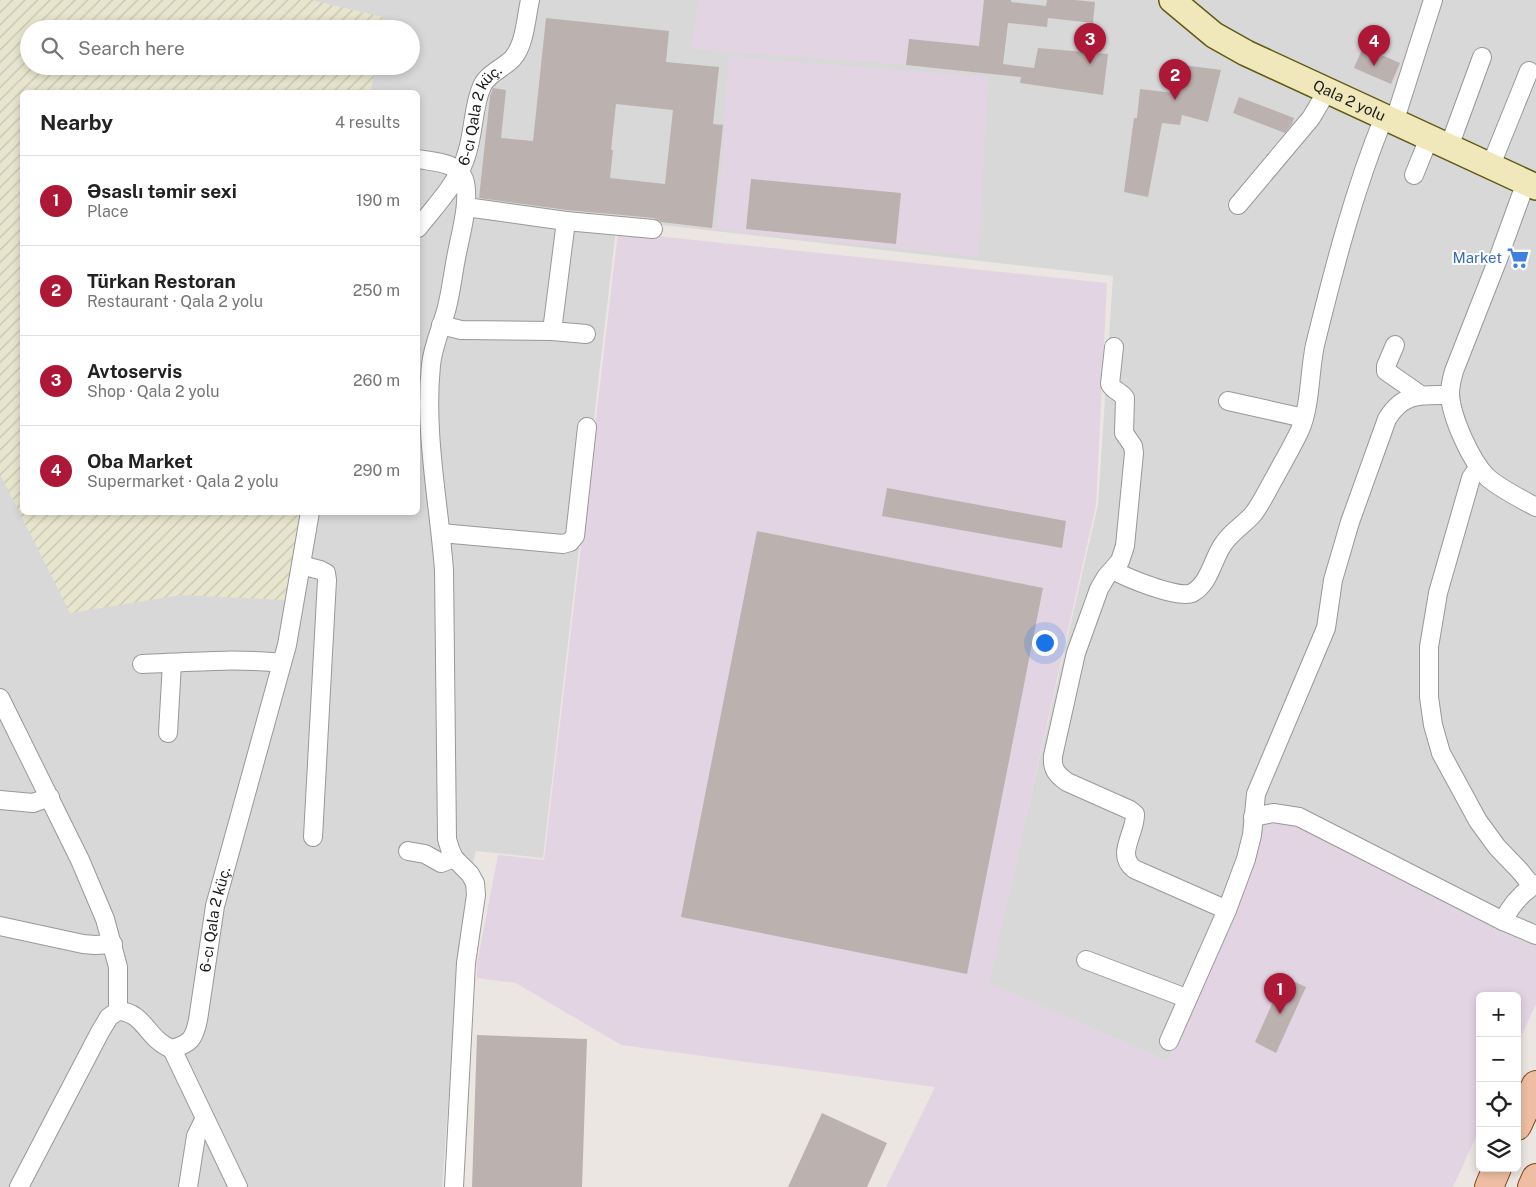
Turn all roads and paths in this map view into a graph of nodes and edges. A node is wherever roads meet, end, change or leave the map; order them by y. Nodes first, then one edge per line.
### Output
1 (530, 0) edge
2 (1172, 0) edge
3 (1190, 0) edge
4 (1433, 0) edge
5 (1482, 57) dead end
6 (1529, 70) dead end
7 (1327, 91) junction
8 (1391, 114) junction
9 (1441, 137) junction
10 (1495, 155) junction
11 (420, 159) edge
12 (459, 170) junction
13 (1414, 175) dead end
14 (1532, 181) edge
15 (1238, 205) dead end
16 (466, 207) junction
17 (566, 221) junction
18 (420, 226) edge
19 (653, 229) dead end
20 (441, 325) junction
21 (552, 331) junction
22 (586, 334) dead end
23 (1394, 345) dead end
24 (1114, 347) dead end
25 (1419, 394) junction
26 (1450, 395) junction
27 (1228, 401) dead end
28 (1304, 418) junction
29 (587, 427) dead end
30 (1478, 468) junction
31 (1536, 506) edge
32 (309, 515) edge
33 (441, 533) junction
34 (301, 565) junction
35 (1113, 570) junction
36 (172, 663) junction
37 (282, 663) junction
38 (142, 664) dead end
39 (0, 698) edge
40 (168, 733) dead end
41 (50, 797) junction
42 (0, 800) edge
43 (1253, 817) junction
44 (313, 837) dead end
45 (408, 851) dead end
46 (454, 858) junction
47 (1534, 885) edge
48 (1227, 910) junction
49 (1503, 921) junction
50 (0, 926) edge
51 (1536, 935) edge
52 (113, 944) junction
53 (1086, 960) dead end
54 (1186, 998) junction
55 (118, 1011) junction
56 (1168, 1041) dead end
57 (172, 1050) junction
58 (1536, 1085) edge
59 (1521, 1117) edge
60 (205, 1118) junction
61 (1496, 1172) edge
62 (1536, 1178) edge
63 (19, 1187) edge
64 (188, 1187) edge
65 (238, 1187) edge
66 (454, 1187) edge
67 (1489, 1187) edge
68 (1532, 1187) edge

1 - 12 street, 6-cı Qala 2 küç.
2 - 7 main road, Qala 2 yolu
3 - 8 main road, Qala 2 yolu
4 - 8 street
5 - 9 street
6 - 10 street
7 - 8 main road, Qala 2 yolu
7 - 15 street
8 - 9 main road, Qala 2 yolu
8 - 28 street
9 - 10 main road, Qala 2 yolu
9 - 13 street
9 - 14 main road, Qala 2 yolu
10 - 14 main road, Qala 2 yolu
11 - 12 street
12 - 16 street
12 - 18 street, 6-cı Qala 2 küç.
14 - 26 street
16 - 17 street
16 - 20 street
17 - 19 street
17 - 21 street
20 - 21 street
20 - 33 street
21 - 22 street
23 - 25 street
24 - 35 street
25 - 26 street
25 - 43 street
26 - 30 street
27 - 28 street
28 - 35 street
29 - 33 street
30 - 31 street
30 - 47 street
32 - 34 street, 6-cı Qala 2 küç.
33 - 46 street
34 - 37 street, 6-cı Qala 2 küç.
34 - 44 street
35 - 48 street
36 - 37 street
36 - 38 street
36 - 40 street
37 - 57 street, 6-cı Qala 2 küç.
39 - 41 street
41 - 42 street
41 - 52 street
43 - 48 street
43 - 49 street
45 - 46 street
46 - 66 street
47 - 49 street
48 - 54 street
49 - 51 street
50 - 52 street
52 - 55 street
53 - 54 street
54 - 56 street
55 - 57 street
55 - 63 street
57 - 60 street
58 - 59 main road
60 - 64 street
60 - 65 street
61 - 67 main road
62 - 68 main road

